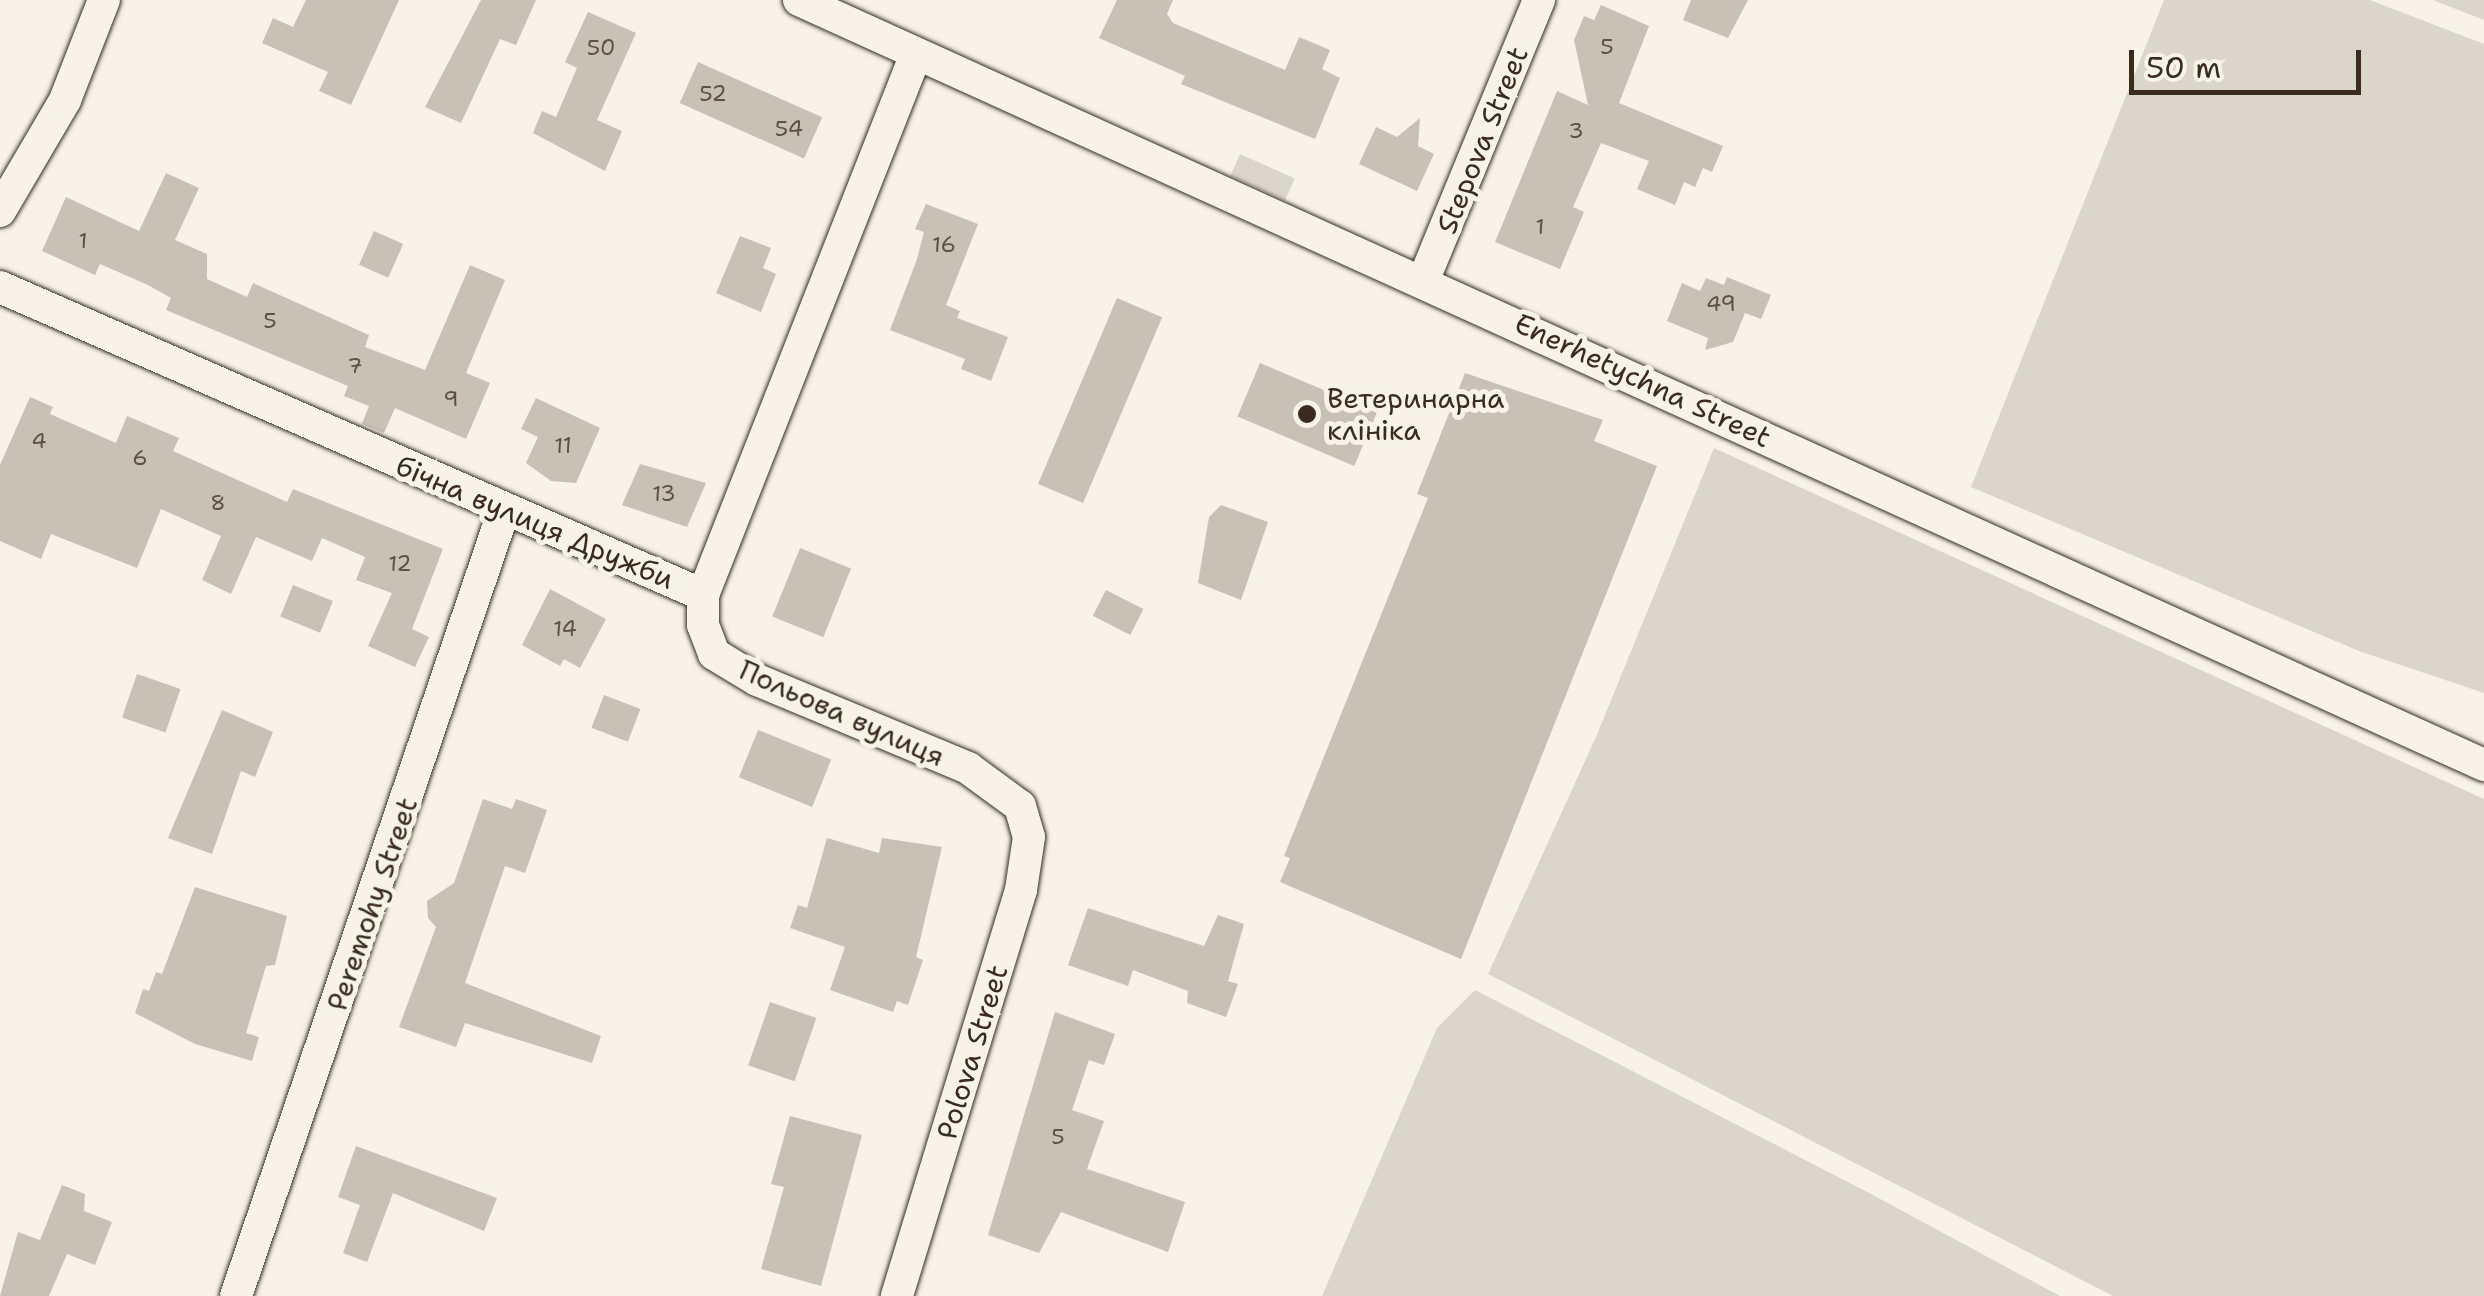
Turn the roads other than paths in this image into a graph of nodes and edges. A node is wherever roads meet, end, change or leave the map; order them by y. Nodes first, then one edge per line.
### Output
1 (104, 0) edge
2 (799, 0) edge
3 (1539, 0) edge
4 (916, 54) junction
5 (0, 211) edge
6 (1424, 279) junction
7 (0, 287) edge
8 (504, 510) junction
9 (703, 595) junction
10 (2484, 766) edge
11 (236, 1296) edge
12 (897, 1296) edge

1 - 5 street
2 - 4 street, Enerhetychna Street
3 - 6 street, Stepova Street
4 - 6 street, Enerhetychna Street
4 - 9 street, бічна вулиця Дружби
6 - 10 street, Enerhetychna Street
7 - 8 street, бічна вулиця Дружби
8 - 9 street, бічна вулиця Дружби
8 - 11 street, Peremohy Street
9 - 12 street, Польова вулиця

